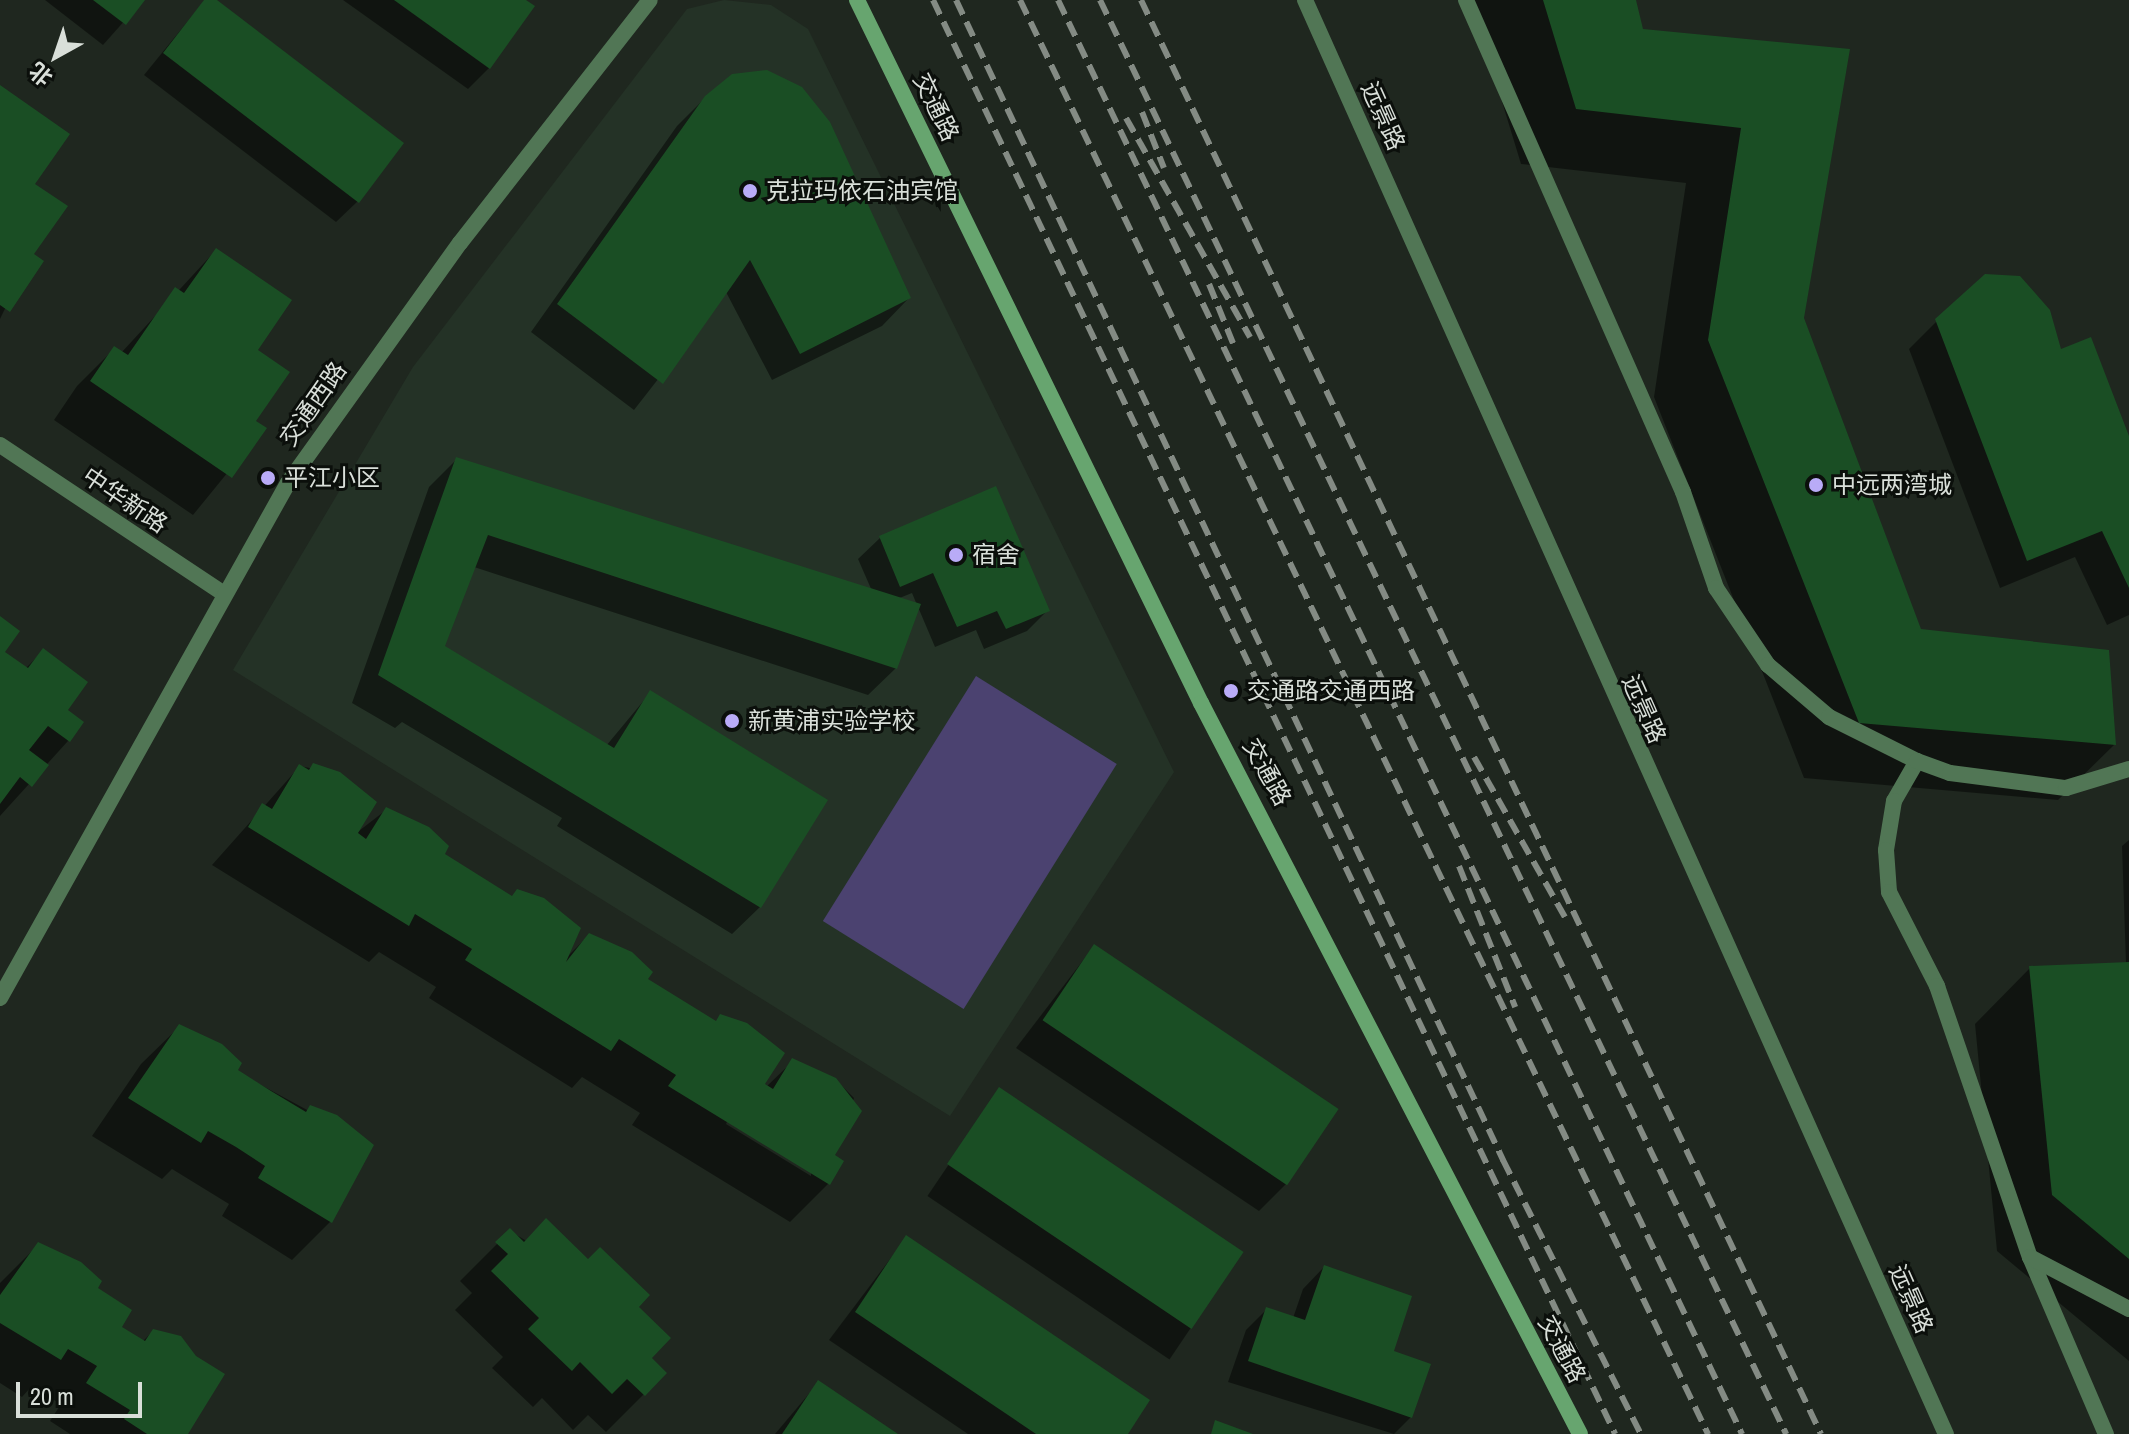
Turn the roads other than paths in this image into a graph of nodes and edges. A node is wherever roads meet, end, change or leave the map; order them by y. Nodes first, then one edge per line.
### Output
1 (650, 0) edge
2 (857, 0) edge
3 (1305, 0) edge
4 (1466, 0) edge
5 (0, 445) edge
6 (224, 594) junction
7 (1917, 761) junction
8 (2129, 769) edge
9 (0, 998) edge
10 (2030, 1257) junction
11 (2129, 1309) edge
12 (1580, 1434) edge
13 (1946, 1434) edge
14 (2106, 1434) edge

1 - 6 street, 交通西路
2 - 12 main road, 交通路
3 - 13 street, 远景路
4 - 7 street
5 - 6 street, 中华新路
6 - 9 street, 交通西路
7 - 8 street
7 - 10 street
10 - 11 street
10 - 14 street

